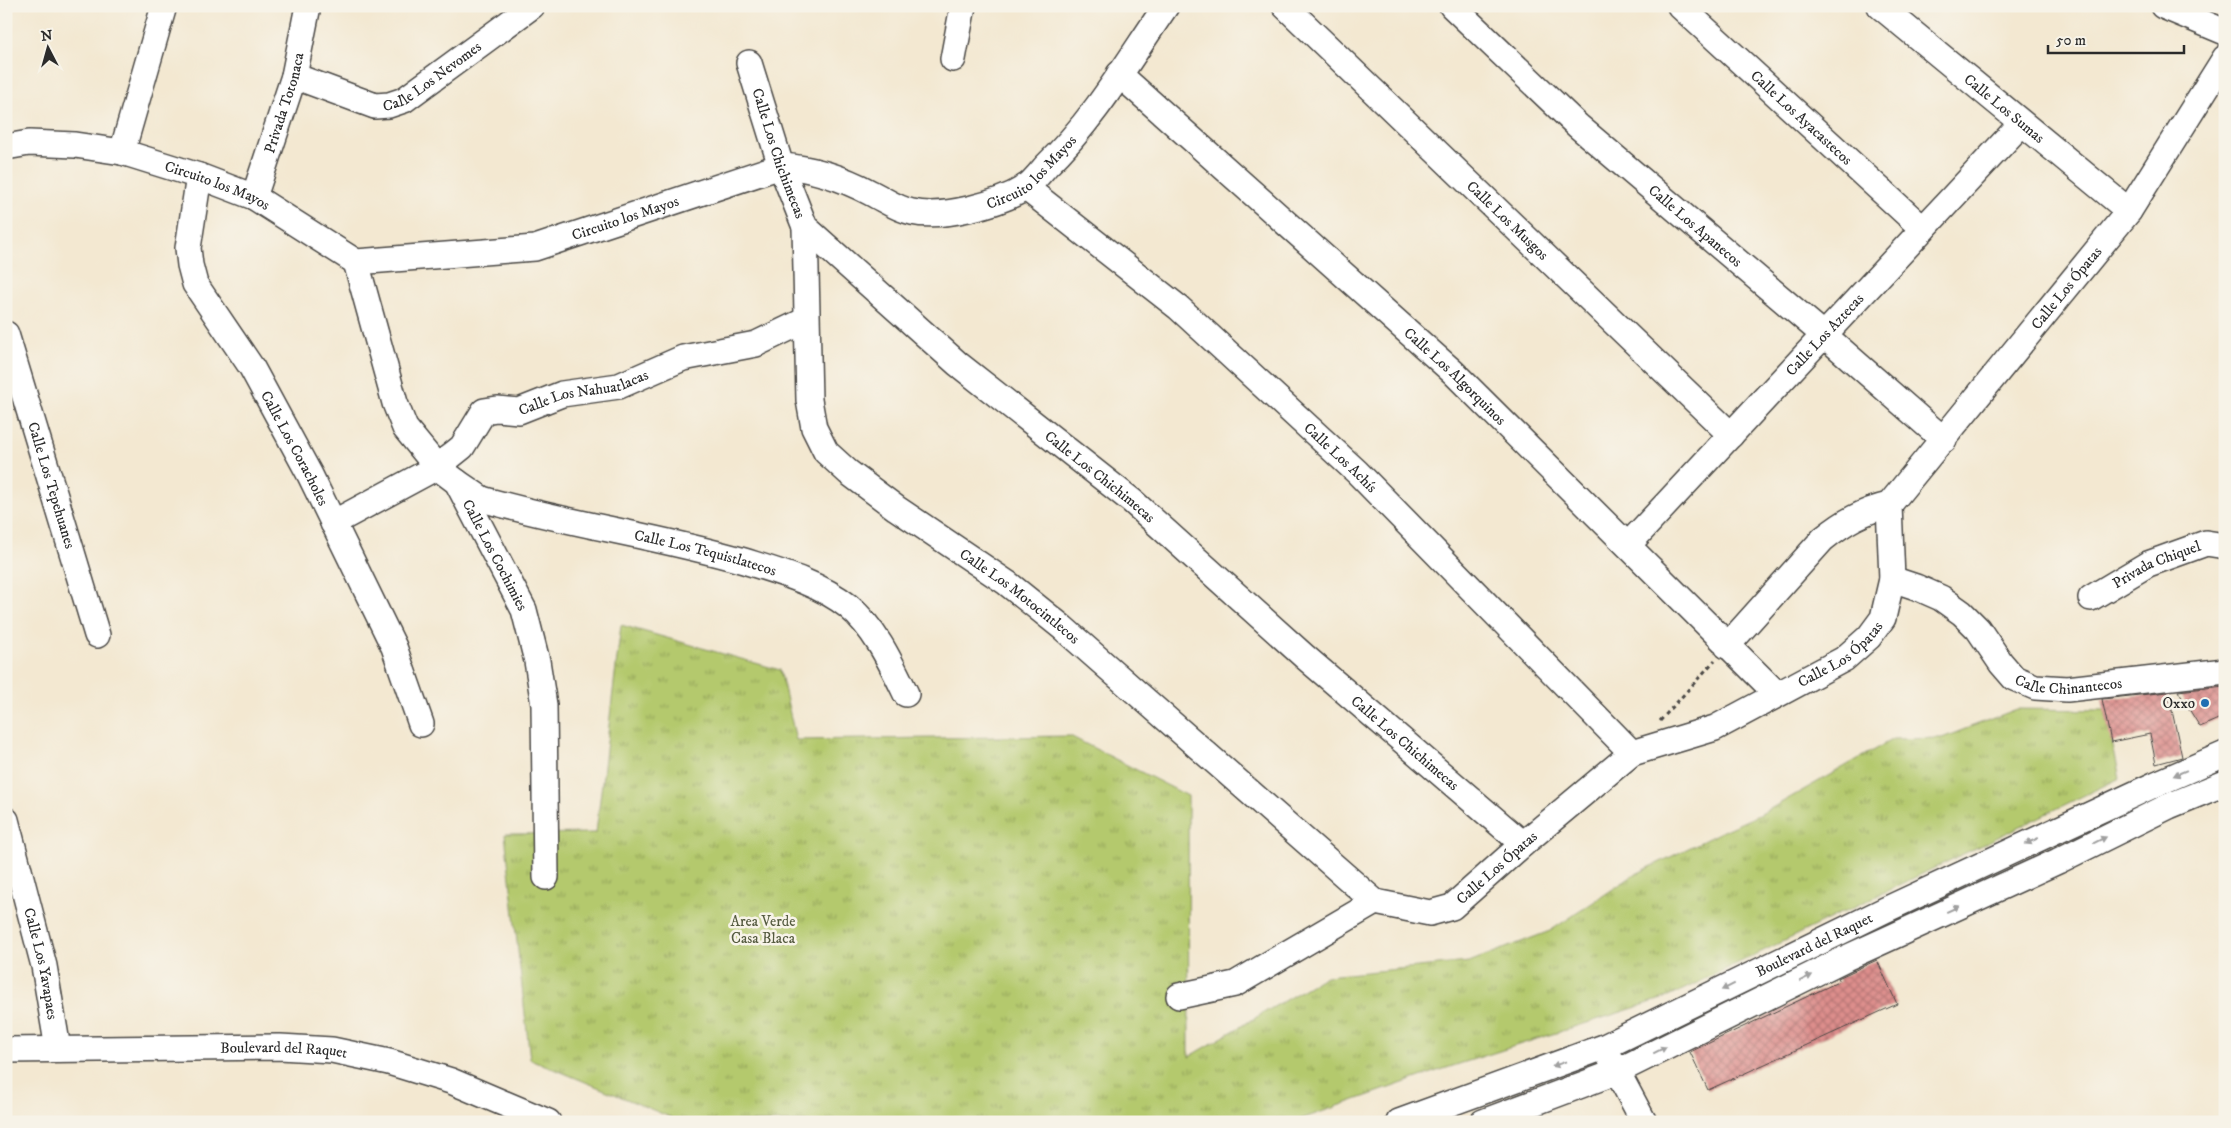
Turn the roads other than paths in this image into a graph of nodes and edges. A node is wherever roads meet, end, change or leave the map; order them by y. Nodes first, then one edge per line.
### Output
1 (164, 6) edge
2 (308, 6) edge
3 (532, 6) edge
4 (963, 6) edge
5 (1166, 6) edge
6 (1284, 6) edge
7 (1452, 6) edge
8 (1680, 6) edge
9 (1880, 6) edge
10 (2163, 6) edge
11 (2225, 32) edge
12 (2225, 58) edge
13 (953, 59) dead end
14 (749, 63) dead end
15 (1119, 74) junction
16 (294, 76) junction
17 (2021, 124) junction
18 (6, 147) edge
19 (122, 152) junction
20 (781, 166) junction
21 (199, 176) junction
22 (1025, 188) junction
23 (254, 198) junction
24 (2129, 211) junction
25 (805, 227) junction
26 (1923, 229) junction
27 (356, 262) junction
28 (806, 320) junction
29 (6, 334) edge
30 (1824, 335) junction
31 (1731, 435) junction
32 (1944, 440) junction
33 (447, 474) junction
34 (1890, 505) junction
35 (333, 523) junction
36 (1628, 545) junction
37 (2225, 546) edge
38 (1892, 579) junction
39 (2091, 598) dead end
40 (97, 635) dead end
41 (1727, 646) junction
42 (2225, 671) edge
43 (906, 694) dead end
44 (1777, 694) junction
45 (421, 724) dead end
46 (1632, 753) junction
47 (2225, 754) edge
48 (2225, 783) edge
49 (2156, 784) junction
50 (2168, 806) junction
51 (6, 820) edge
52 (1523, 844) junction
53 (546, 877) dead end
54 (1375, 902) junction
55 (1179, 996) dead end
56 (1604, 1047) junction
57 (58, 1049) junction
58 (6, 1050) edge
59 (1616, 1072) junction
60 (548, 1122) edge
61 (1399, 1122) edge
62 (1483, 1122) edge
63 (1644, 1122) edge

1 - 19 street
2 - 16 street, Privada Totonaca
3 - 16 street, Calle Los Nevomes
4 - 13 street
5 - 15 street, Circuito los Mayos
6 - 31 street, Calle Los Musgos
7 - 30 street, Calle Los Apanecos
8 - 26 street, Calle Los Ayacastecos
9 - 17 street, Calle Los Sumas
10 - 11 street
12 - 24 street, Calle Los Ópatas
14 - 20 street, Calle Los Chichimecas
15 - 22 street, Circuito los Mayos
15 - 36 street, Calle Los Algorquinos
16 - 23 street, Privada Totonaca
17 - 24 street, Calle Los Sumas
17 - 26 street, Calle Los Aztecas
18 - 19 street, Circuito los Mayos
19 - 21 street, Circuito los Mayos
20 - 22 street, Circuito los Mayos
20 - 25 street, Calle Los Chichimecas
20 - 27 street, Circuito los Mayos
21 - 23 street, Circuito los Mayos
21 - 35 street, Calle Los Coracholes
22 - 46 street, Calle Los Achís
23 - 27 street, Circuito los Mayos
24 - 32 street, Calle Los Ópatas
25 - 28 street, Calle Los Motocintlecos
25 - 52 street, Calle Los Chichimecas
26 - 30 street, Calle Los Aztecas
27 - 33 street, Calle Los Cochimies
28 - 33 street, Calle Los Nahuatlacas
28 - 54 street, Calle Los Motocintlecos
29 - 40 street, Calle Los Tepehuanes
30 - 31 street, Calle Los Aztecas
30 - 32 street, Calle Los Apanecos
31 - 36 street, Calle Los Aztecas
32 - 34 street, Calle Los Ópatas
33 - 35 street, Calle Los Nahuatlacas
33 - 43 street, Calle Los Tequistlatecos
33 - 53 street, Calle Los Cochimies
34 - 38 street, Calle Los Ópatas
34 - 41 street
35 - 45 street, Calle Los Coracholes
36 - 41 street, Calle Los Algorquinos
37 - 39 street, Privada Chiquel
38 - 42 street, Calle Chinantecos
38 - 44 street, Calle Los Ópatas
41 - 44 street, Calle Los Algorquinos
44 - 46 street, Calle Los Ópatas
46 - 52 street, Calle Los Ópatas
47 -> 49 street, Boulevard del Raquet
48 - 50 street, Boulevard del Raquet
49 - 50 street
49 -> 56 street, Boulevard del Raquet
59 -> 50 street, Boulevard del Raquet
51 - 57 street, Calle Los Yavapaes
52 - 54 street, Calle Los Ópatas
54 - 55 street
56 - 59 street
56 -> 61 street, Boulevard del Raquet
57 - 58 street, Boulevard del Raquet
57 - 60 street, Boulevard del Raquet
59 - 62 street, Boulevard del Raquet
59 - 63 street

